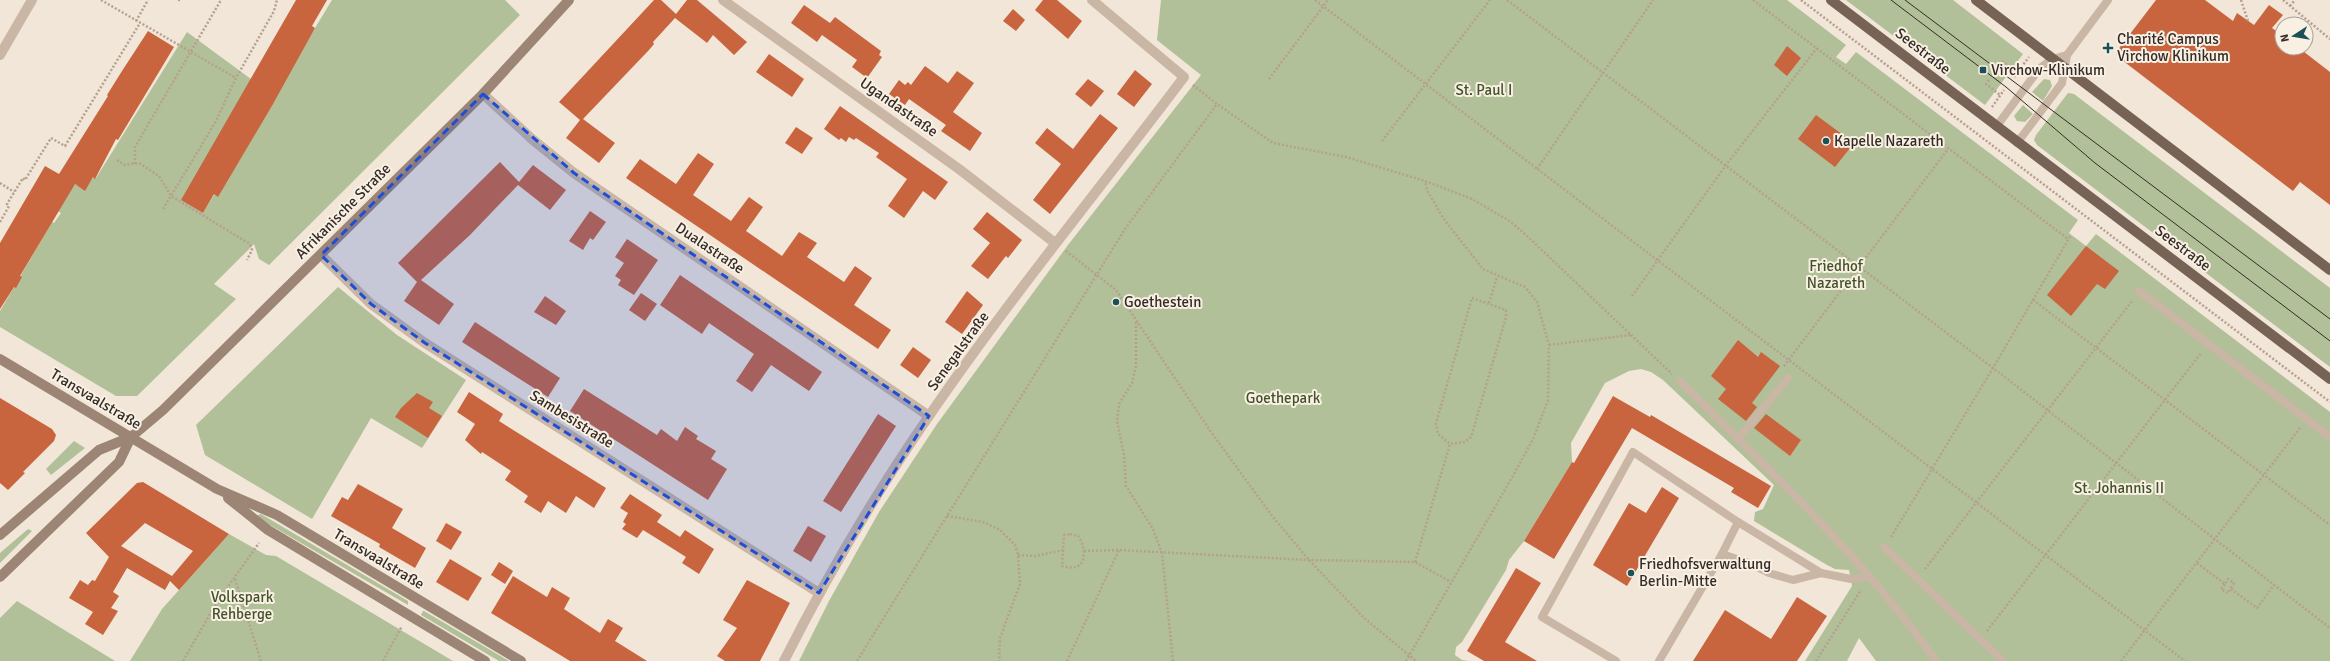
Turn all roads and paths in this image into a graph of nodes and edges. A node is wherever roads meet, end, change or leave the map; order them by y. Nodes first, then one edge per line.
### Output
1 (32, 0) edge
2 (101, 0) edge
3 (148, 0) edge
4 (221, 0) edge
5 (277, 0) edge
6 (569, 0) edge
7 (723, 0) edge
8 (1092, 0) edge
9 (1315, 0) edge
10 (1328, 0) edge
11 (1490, 0) edge
12 (1507, 0) edge
13 (1653, 0) edge
14 (1753, 0) edge
15 (1801, 0) edge
16 (1831, 0) edge
17 (1976, 0) edge
18 (2108, 0) edge
19 (2241, 0) edge
20 (2283, 0) edge
21 (2295, 0) edge
22 (1323, 6) junction
23 (2290, 6) junction
24 (136, 21) junction
25 (2248, 21) dead end
26 (140, 23) junction
27 (2330, 39) edge
28 (1818, 48) junction
29 (191, 50) junction
30 (0, 55) edge
31 (2067, 55) junction
32 (2029, 57) dead end
33 (2052, 59) junction
34 (1999, 66) dead end
35 (2066, 70) junction
36 (1602, 73) junction
37 (2017, 74) junction
38 (2014, 77) dead end
39 (236, 78) junction
40 (1269, 78) dead end
41 (1188, 80) junction
42 (1989, 80) dead end
43 (1426, 85) junction
44 (2004, 90) dead end
45 (483, 94) junction
46 (2000, 95) junction
47 (1217, 104) junction
48 (1990, 109) dead end
49 (1996, 127) junction
50 (1382, 141) dead end
51 (2017, 143) junction
52 (1948, 149) junction
53 (117, 160) dead end
54 (135, 164) junction
55 (1726, 165) junction
56 (1537, 168) junction
57 (1425, 181) junction
58 (0, 184) edge
59 (14, 192) junction
60 (171, 196) junction
61 (163, 209) dead end
62 (0, 222) edge
63 (2071, 234) dead end
64 (2068, 239) junction
65 (1059, 245) junction
66 (320, 255) junction
67 (247, 260) dead end
68 (1657, 260) junction
69 (1858, 267) junction
70 (2330, 270) edge
71 (1098, 276) junction
72 (1498, 277) junction
73 (2139, 291) joint
74 (1632, 296) dead end
75 (2033, 300) junction
76 (1490, 303) junction
77 (1136, 321) junction
78 (1631, 335) junction
79 (2208, 344) junction
80 (1549, 345) junction
81 (2096, 348) junction
82 (0, 359) edge
83 (1788, 360) junction
84 (1993, 368) junction
85 (1788, 378) joint
86 (2330, 379) edge
87 (1680, 381) joint
88 (2165, 401) junction
89 (2330, 402) edge
90 (2047, 410) junction
91 (929, 416) junction
92 (2307, 419) junction
93 (2330, 436) edge
94 (131, 437) junction
95 (1738, 439) junction
96 (1450, 444) junction
97 (2116, 464) junction
98 (1932, 469) junction
99 (2264, 475) junction
100 (217, 489) junction
101 (1976, 502) junction
102 (947, 516) junction
103 (1738, 522) junction
104 (2330, 525) edge
105 (0, 535) edge
106 (2215, 539) junction
107 (259, 542) dead end
108 (1884, 547) joint
109 (1064, 550) junction
110 (1118, 550) junction
111 (1084, 551) junction
112 (1162, 553) junction
113 (1722, 554) junction
114 (1018, 555) junction
115 (2045, 556) junction
116 (1309, 560) junction
117 (1415, 562) junction
118 (2197, 563) junction
119 (1821, 573) junction
120 (0, 577) edge
121 (1869, 577) junction
122 (234, 578) junction
123 (1917, 579) junction
124 (1451, 582) junction
125 (2224, 584) junction
126 (2274, 585) junction
127 (2231, 588) junction
128 (819, 593) junction
129 (418, 599) junction
130 (408, 615) junction
131 (2330, 628) edge
132 (2145, 630) junction
133 (1980, 639) junction
134 (1409, 656) junction
135 (384, 659) edge
136 (183, 661) edge
137 (261, 661) edge
138 (390, 661) edge
139 (485, 661) edge
140 (521, 661) edge
141 (784, 661) edge
142 (857, 661) edge
143 (998, 661) edge
144 (1067, 661) edge
145 (1173, 661) edge
146 (1406, 661) edge
147 (1416, 661) edge
148 (1616, 661) edge
149 (1658, 661) edge
150 (1816, 661) edge
151 (1936, 661) edge
152 (2003, 661) edge
153 (2122, 661) edge
154 (2185, 661) edge

1 - 30 street
2 - 24 path
3 - 24 path
4 - 29 path
5 - 39 path
6 - 45 street, Afrikanische Straße
7 - 65 street, Ugandastraße
8 - 41 street
9 - 22 path
10 - 22 path
11 - 43 path
12 - 36 path
13 - 36 path
14 - 28 path
15 - 89 path
16 - 49 main road, Seestraße
17 - 33 main road
18 - 31 lane
19 - 25 path
20 - 23 path
21 - 23 path
22 - 40 path
22 - 43 path
23 - 27 path
24 - 26 path
26 - 29 path
26 - 59 path
28 - 52 path
28 - 55 path
29 - 39 path
29 - 54 path
31 - 33 lane
31 - 35 lane
32 - 37 path
33 - 35 main road
33 - 49 lane
34 - 37 path
35 - 51 lane
35 - 70 main road
36 - 55 path
36 - 56 path
37 - 38 path
39 - 60 path
41 - 47 path
41 - 65 street, Senegalstraße
42 - 46 path
43 - 50 path
43 - 56 path
44 - 46 path
45 - 66 street, Afrikanische Straße
45 - 91 street, Dualastraße
46 - 48 path
47 - 57 path
47 - 71 path
49 - 51 main road, Seestraße
51 - 86 main road, Seestraße
52 - 64 path
52 - 69 path
53 - 54 path
54 - 60 path
55 - 68 path
55 - 69 path
56 - 68 path
57 - 72 path
57 - 78 path
58 - 59 path
59 - 62 path
60 - 61 path
60 - 67 path
63 - 64 path
64 - 75 path
65 - 71 path
65 - 91 street, Senegalstraße
66 - 94 street, Afrikanische Straße
66 - 128 street, Sambesistraße
68 - 74 path
68 - 83 path
69 - 83 path
69 - 84 path
71 - 77 path
71 - 102 path
72 - 76 path
72 - 80 path
73 - 79 lane
73 - 81 path
75 - 81 path
75 - 84 path
76 - 96 path
76 - 96 path
77 - 112 path
77 - 116 path
78 - 80 path
78 - 87 path
79 - 88 path
79 - 92 lane
80 - 124 path
81 - 88 path
81 - 90 path
82 - 94 street, Transvaalstraße
83 - 85 path
83 - 98 path
84 - 90 path
84 - 98 path
85 - 95 lane
87 - 95 lane
88 - 97 path
88 - 99 path
90 - 97 path
90 - 101 path
91 - 128 street, Senegalstraße
92 - 93 lane
92 - 99 path
94 - 100 street, Transvaalstraße
94 - 105 street, Afrikanische Straße
94 - 120 street, Afrikanische Straße
95 - 121 lane
96 - 117 path
97 - 106 path
97 - 115 path
98 - 101 path
98 - 108 path
99 - 104 path
99 - 106 path
100 - 129 street, Transvaalstraße
100 - 130 street, Transvaalstraße
101 - 115 path
101 - 123 path
102 - 114 path
102 - 142 path
103 - 113 lane
103 - 119 lane
103 - 148 lane
106 - 118 path
106 - 126 path
107 - 122 path
108 - 123 lane
109 - 111 path
109 - 111 path
109 - 114 path
110 - 111 path
110 - 112 path
110 - 144 path
112 - 116 path
112 - 145 path
113 - 119 lane
113 - 149 lane
114 - 143 path
115 - 132 path
115 - 133 path
116 - 117 path
116 - 134 path
117 - 124 path
118 - 125 path
118 - 132 path
119 - 121 lane
121 - 150 path
121 - 151 lane
122 - 136 path
122 - 137 path
123 - 133 lane
124 - 134 path
125 - 127 path
125 - 127 path
126 - 127 path
126 - 131 path
128 - 141 street, Senegalstraße
129 - 130 street
129 - 140 street, Transvaalstraße
130 - 135 path
130 - 139 street, Transvaalstraße
132 - 153 path
132 - 154 path
133 - 152 lane
134 - 146 path
134 - 147 path
135 - 138 path

